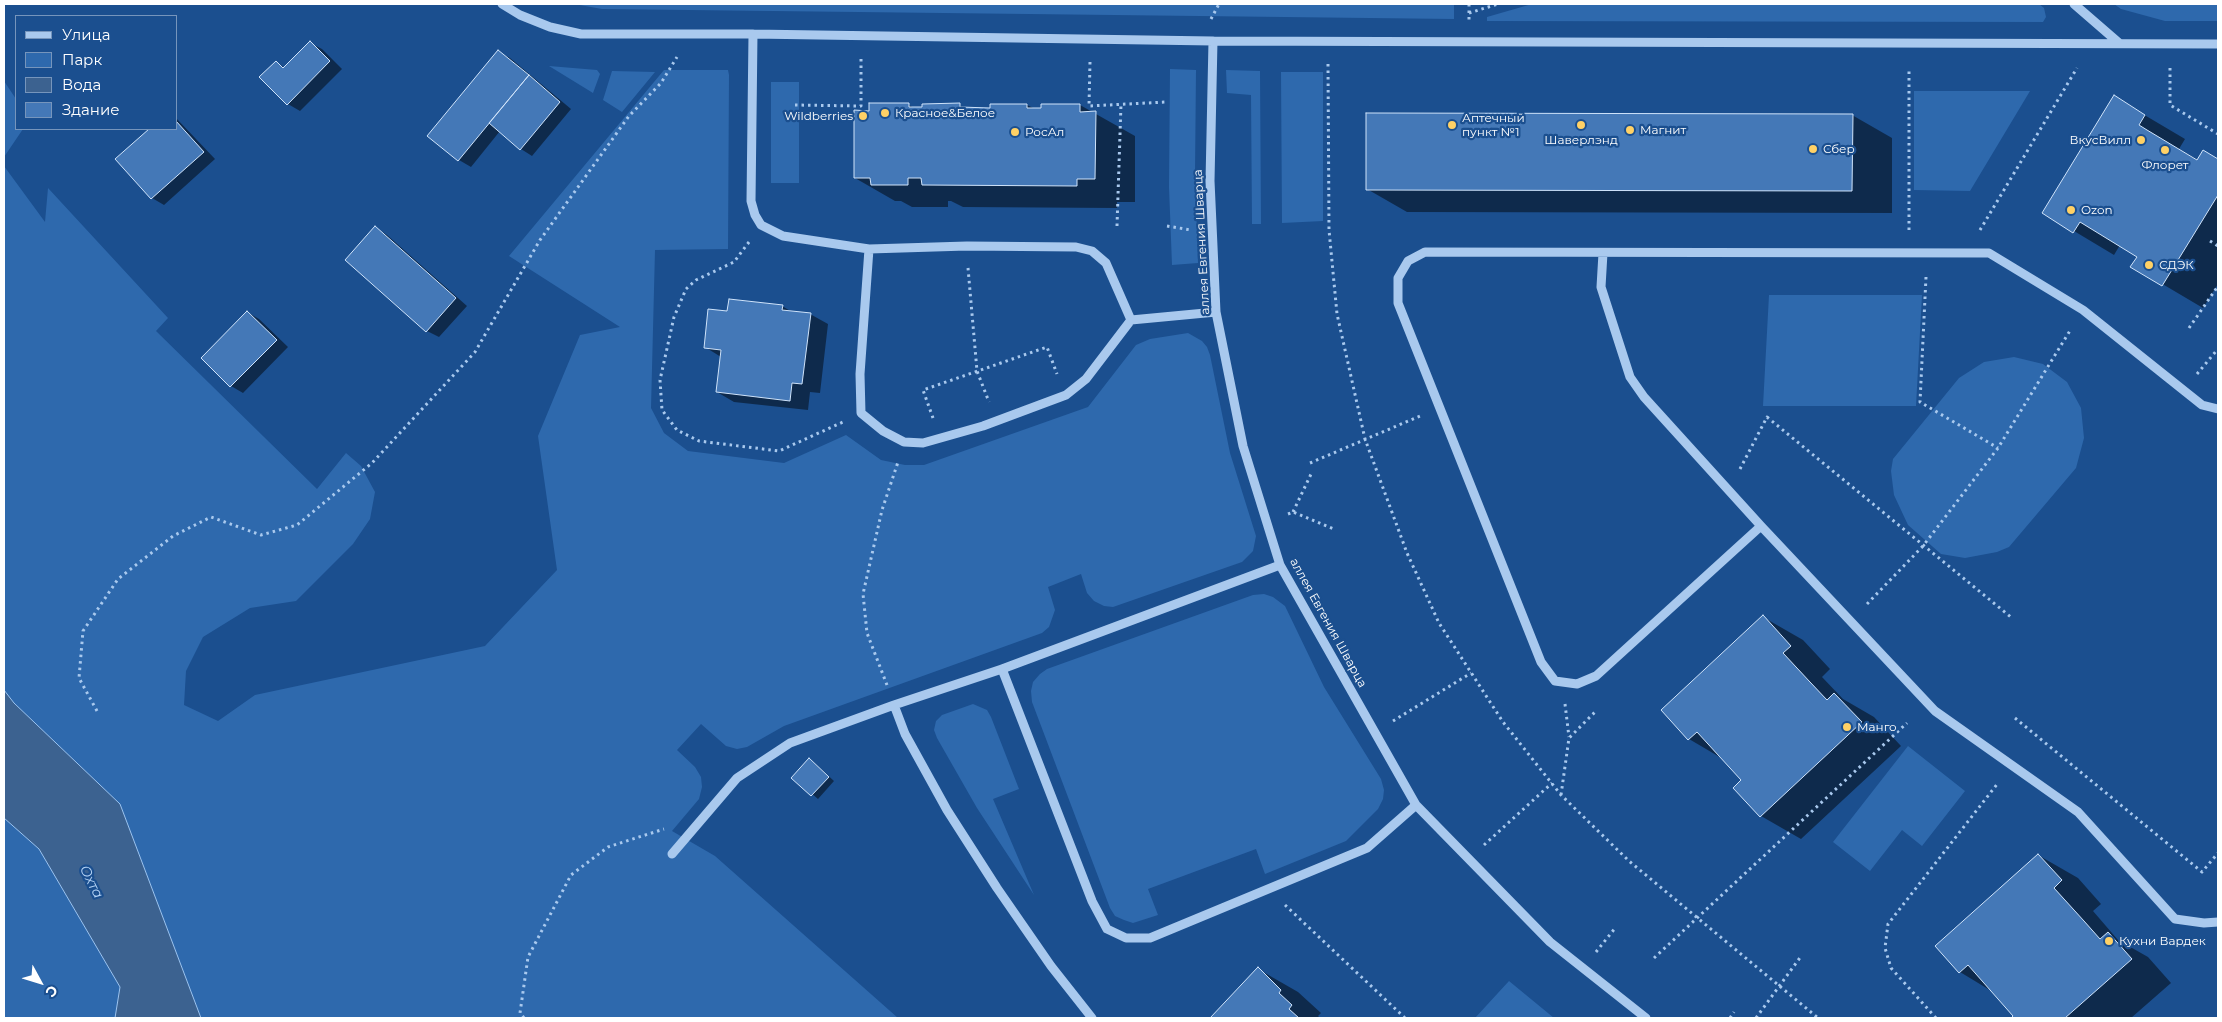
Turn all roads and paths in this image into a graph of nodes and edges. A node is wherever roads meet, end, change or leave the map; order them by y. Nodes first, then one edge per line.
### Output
1 (502, 4) edge
2 (1469, 4) edge
3 (1498, 4) edge
4 (2074, 4) edge
5 (1469, 13) junction
6 (1469, 20) dead end
7 (753, 34) junction
8 (1213, 40) junction
9 (2119, 43) junction
10 (2218, 44) edge
11 (677, 57) dead end
12 (861, 60) dead end
13 (1090, 62) dead end
14 (1328, 64) dead end
15 (1910, 68) dead end
16 (2077, 68) dead end
17 (2170, 68) dead end
18 (1166, 102) dead end
19 (1121, 104) junction
20 (795, 105) dead end
21 (2218, 134) edge
22 (761, 225) junction
23 (1117, 226) dead end
24 (1908, 230) dead end
25 (1979, 231) dead end
26 (2210, 241) dead end
27 (967, 246) junction
28 (2218, 246) edge
29 (869, 249) junction
30 (1603, 253) junction
31 (1926, 277) dead end
32 (2218, 286) edge
33 (1216, 312) junction
34 (1131, 320) junction
35 (2072, 328) dead end
36 (2189, 328) dead end
37 (2218, 351) edge
38 (977, 371) junction
39 (2184, 391) junction
40 (1066, 395) junction
41 (1439, 408) junction
42 (2218, 410) edge
43 (862, 413) junction
44 (996, 421) junction
45 (940, 438) junction
46 (1365, 439) junction
47 (904, 442) junction
48 (1998, 448) junction
49 (1310, 463) dead end
50 (1740, 470) dead end
51 (1312, 472) dead end
52 (1762, 526) junction
53 (1336, 530) dead end
54 (1923, 546) junction
55 (1280, 565) junction
56 (1867, 604) dead end
57 (2012, 618) dead end
58 (1002, 669) junction
59 (1471, 673) junction
60 (1562, 682) junction
61 (894, 705) junction
62 (98, 710) dead end
63 (1598, 710) dead end
64 (2016, 718) dead end
65 (1906, 723) dead end
66 (1375, 733) junction
67 (1569, 738) junction
68 (1998, 782) dead end
69 (1552, 783) junction
70 (1561, 795) junction
71 (1416, 804) junction
72 (698, 825) junction
73 (2218, 852) edge
74 (672, 854) dead end
75 (1469, 859) junction
76 (1268, 889) junction
77 (1696, 918) junction
78 (2218, 922) edge
79 (1616, 927) dead end
80 (1802, 955) dead end
81 (1654, 958) dead end
82 (1583, 968) junction
83 (1780, 986) junction
84 (1734, 1012) dead end
85 (524, 1018) edge
86 (1092, 1018) edge
87 (1405, 1018) edge
88 (1646, 1018) edge
89 (1730, 1018) edge
90 (1756, 1018) edge
91 (1818, 1018) edge
92 (1935, 1018) edge

1 - 7 street
2 - 5 path
3 - 5 path
4 - 9 street
5 - 6 path
7 - 8 street
7 - 22 street
8 - 9 street
8 - 33 street, аллея Евгения Шварца
9 - 10 street
11 - 62 path
12 - 20 path
13 - 19 path
14 - 46 path
15 - 24 path
16 - 25 path
17 - 21 path
18 - 19 path
19 - 23 path
22 - 29 street
22 - 43 path
26 - 28 path
27 - 29 street
27 - 34 street
27 - 38 path
29 - 43 street
30 - 39 street
30 - 41 street
30 - 52 street
31 - 48 path
32 - 36 path
33 - 34 street
33 - 55 street, аллея Евгения Шварца
34 - 40 street
35 - 48 path
37 - 39 path
38 - 40 path
38 - 44 path
38 - 45 path
39 - 42 street
40 - 44 street
41 - 46 path
41 - 60 street
43 - 47 street
44 - 45 street
45 - 47 street
46 - 49 path
46 - 59 path
47 - 61 path
48 - 54 path
50 - 54 path
51 - 53 path
52 - 60 street
52 - 78 street
54 - 56 path
54 - 57 path
55 - 58 street
55 - 66 street, аллея Евгения Шварца
58 - 61 street
58 - 76 street
59 - 66 path
59 - 69 path
60 - 67 path
61 - 72 street
61 - 86 street
63 - 67 path
64 - 73 path
65 - 77 path
66 - 71 street, аллея Евгения Шварца
67 - 70 path
68 - 92 path
69 - 70 path
69 - 75 path
70 - 77 path
71 - 75 street, аллея Евгения Шварца
71 - 76 street
72 - 74 street
72 - 85 path
75 - 82 street, аллея Евгения Шварца
76 - 87 path
77 - 81 path
77 - 83 path
79 - 82 path
80 - 83 path
82 - 88 street, аллея Евгения Шварца
83 - 90 path
83 - 91 path
84 - 89 path

